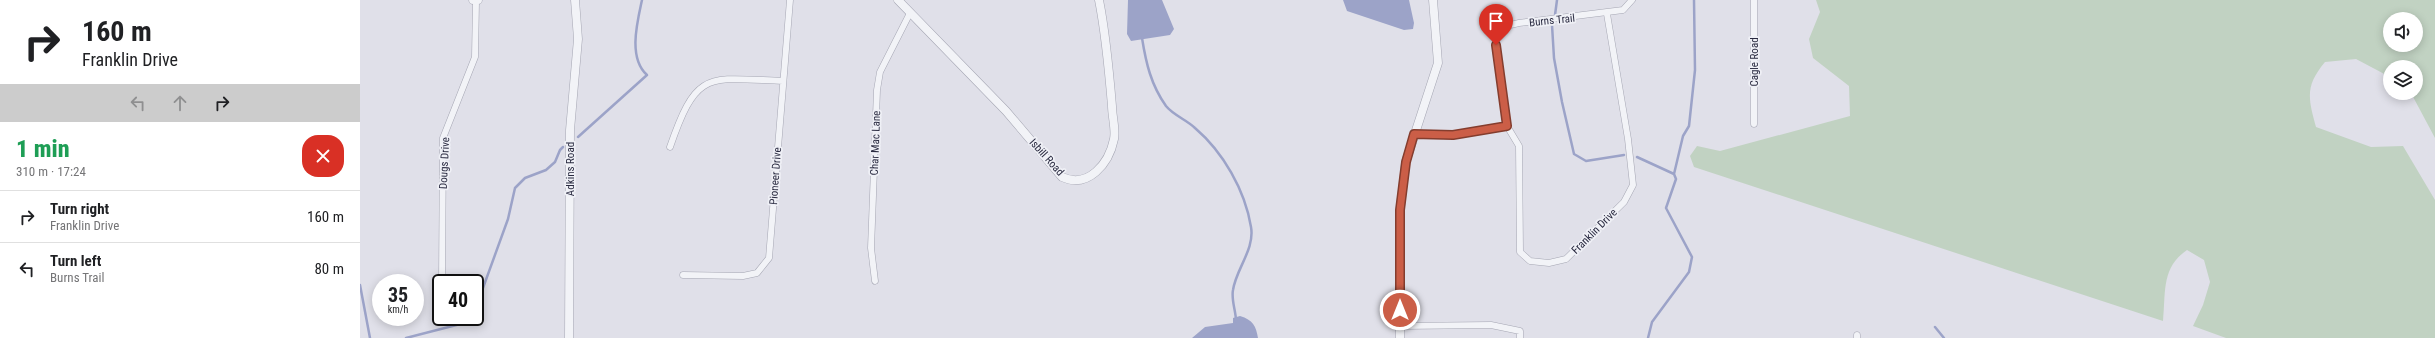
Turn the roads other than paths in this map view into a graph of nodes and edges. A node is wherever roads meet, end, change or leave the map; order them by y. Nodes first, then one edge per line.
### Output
1 (476, 0) edge
2 (575, 0) edge
3 (790, 0) edge
4 (898, 0) edge
5 (1099, 0) edge
6 (1433, 0) edge
7 (1632, 0) edge
8 (1754, 0) edge
9 (910, 13) junction
10 (1606, 14) junction
11 (783, 81) junction
12 (1754, 124) dead end
13 (1507, 126) junction
14 (1414, 134) junction
15 (670, 147) dead end
16 (442, 274) edge
17 (683, 275) dead end
18 (875, 281) dead end
19 (1400, 326) junction
20 (1520, 335) edge
21 (569, 338) edge
22 (1400, 338) edge

1 - 16 street, Dougs Drive
2 - 21 street, Adkins Road
3 - 11 street, Pioneer Drive
4 - 9 street, Isbill Road
5 - 9 street, Isbill Road
6 - 14 street
7 - 10 street
8 - 12 street, Cagle Road
9 - 18 street, Char Mac Lane
10 - 13 street, Burns Trail
10 - 13 street, Franklin Drive
11 - 15 street
11 - 17 street, Pioneer Drive
13 - 14 street
14 - 19 street
19 - 20 street
19 - 22 street

